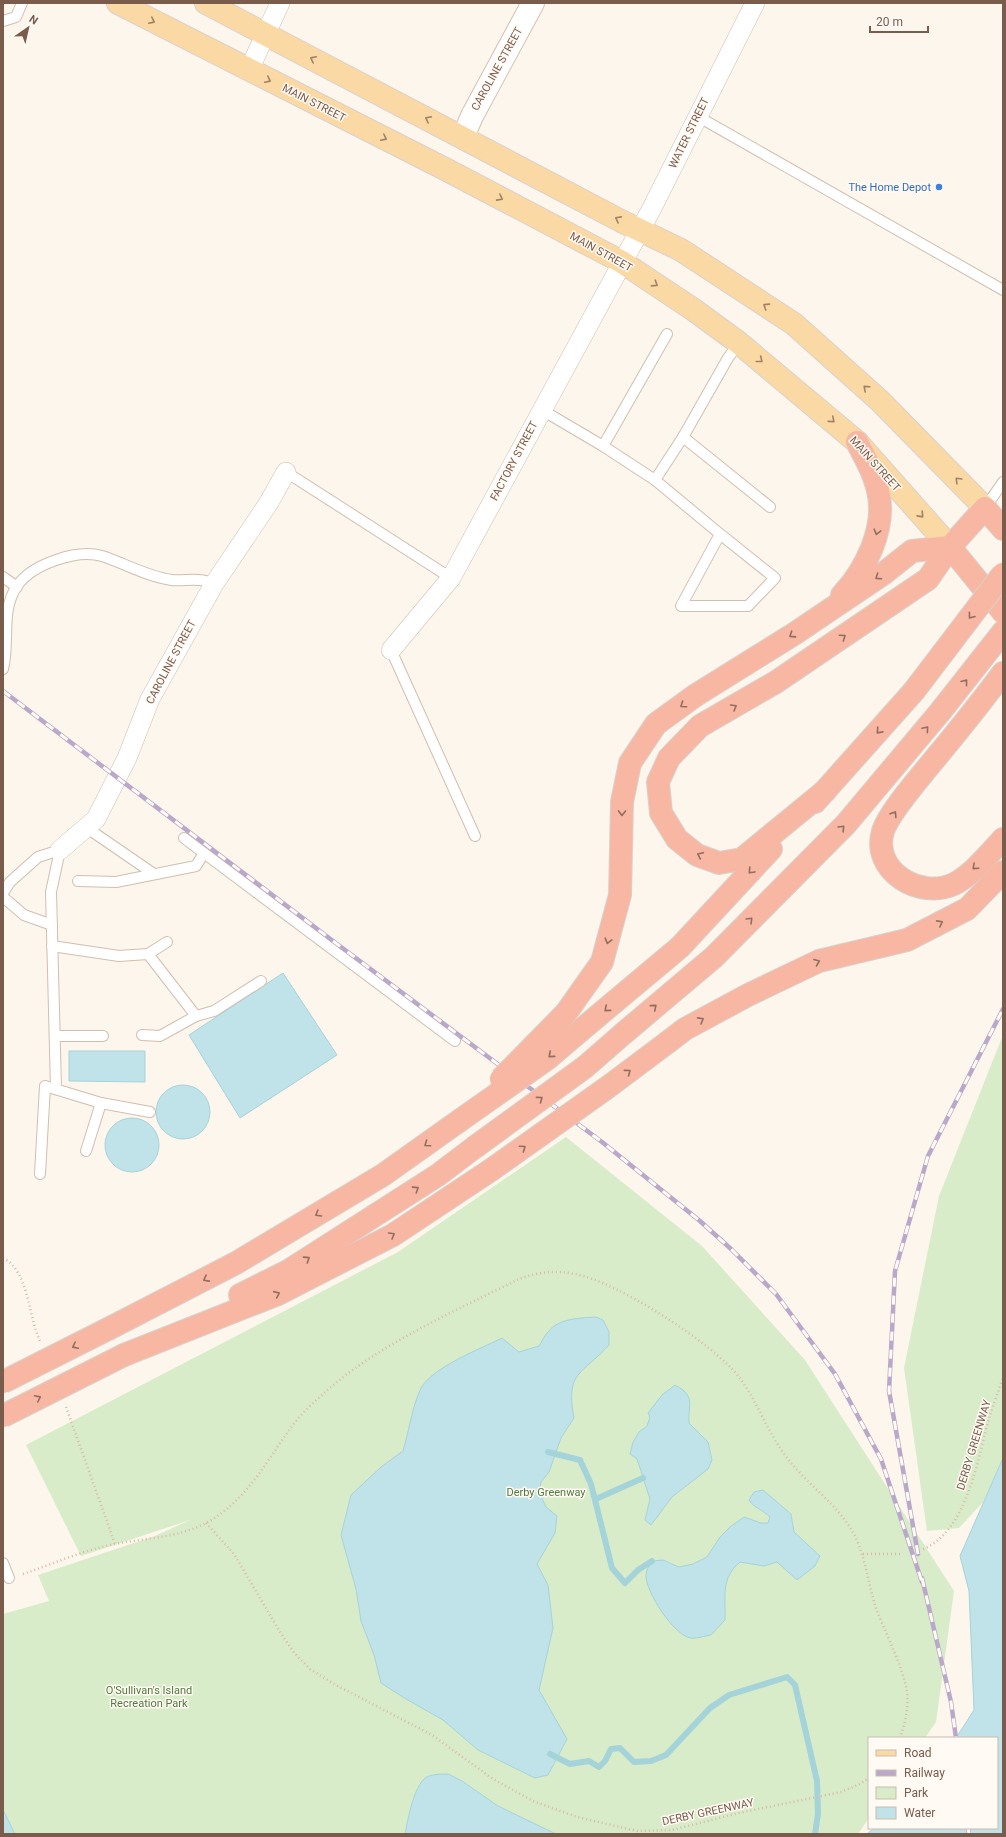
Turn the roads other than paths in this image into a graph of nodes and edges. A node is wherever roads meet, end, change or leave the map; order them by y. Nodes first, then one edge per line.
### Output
1 (22, 3) edge
2 (118, 3) edge
3 (206, 3) edge
4 (280, 3) edge
5 (533, 3) edge
6 (755, 3) edge
7 (3, 22) edge
8 (265, 34) junction
9 (248, 70) junction
10 (697, 116) junction
11 (463, 136) junction
12 (640, 230) junction
13 (622, 262) junction
14 (1003, 290) edge
15 (667, 334) dead end
16 (739, 343) junction
17 (542, 410) junction
18 (683, 437) junction
19 (857, 442) junction
20 (603, 446) junction
21 (286, 472) joint
22 (655, 480) junction
23 (1003, 482) edge
24 (770, 507) dead end
25 (985, 508) junction
26 (1003, 529) edge
27 (720, 534) junction
28 (950, 547) junction
29 (1003, 574) edge
30 (3, 577) edge
31 (451, 578) junction
32 (214, 584) junction
33 (17, 587) junction
34 (1003, 612) edge
35 (824, 613) junction
36 (1003, 632) edge
37 (391, 650) joint
38 (3, 669) edge
39 (1003, 673) edge
40 (826, 791) junction
41 (87, 828) junction
42 (475, 836) dead end
43 (184, 838) dead end
44 (1003, 839) edge
45 (60, 850) junction
46 (204, 853) junction
47 (1003, 872) edge
48 (154, 874) junction
49 (78, 881) dead end
50 (3, 893) edge
51 (3, 897) edge
52 (52, 925) junction
53 (167, 942) dead end
54 (52, 946) junction
55 (148, 954) junction
56 (261, 981) dead end
57 (196, 1016) junction
58 (142, 1035) dead end
59 (56, 1036) junction
60 (103, 1036) dead end
61 (455, 1041) dead end
62 (56, 1089) junction
63 (101, 1103) junction
64 (150, 1112) dead end
65 (459, 1121) junction
66 (86, 1151) dead end
67 (40, 1174) dead end
68 (124, 1355) junction
69 (3, 1382) edge
70 (3, 1416) edge
71 (3, 1563) edge
72 (9, 1578) road end

1 - 7 lane
2 -> 9 main road, MAIN STREET
3 - 8 main road
4 - 8 street
5 - 11 main road, CAROLINE STREET
6 - 10 street, WATER STREET
8 - 9 street
11 -> 8 main road
9 -> 13 main road, MAIN STREET
10 - 12 street, WATER STREET
10 - 14 lane
12 -> 11 main road
12 - 13 street, WATER STREET
25 -> 12 main road
13 -> 16 main road, MAIN STREET
13 - 17 street, FACTORY STREET
15 - 20 lane
16 - 18 lane
16 -> 19 main road, MAIN STREET
17 - 20 lane
17 - 31 street, FACTORY STREET
18 - 22 lane
18 - 24 lane
19 -> 28 main road, MAIN STREET
19 -> 35 highway
20 - 22 lane
21 - 31 lane
21 - 32 street, CAROLINE STREET
22 - 27 lane
23 - 25 lane
25 - 26 highway
25 - 28 highway
27 - 27 lane
28 - 34 highway, MAIN STREET
28 -> 35 highway
40 -> 28 highway
29 -> 40 highway, bridge
30 - 33 lane
31 - 37 street, FACTORY STREET
32 - 33 lane
32 - 41 street, CAROLINE STREET
33 - 38 lane
35 -> 65 highway, bridge
68 -> 36 highway, bridge
37 - 42 lane
44 -> 39 highway
40 -> 65 highway, bridge
41 - 45 street, CAROLINE STREET
41 - 48 lane
43 - 46 lane
45 - 50 lane
45 - 52 lane
46 - 48 lane
46 - 61 lane
68 -> 47 highway, bridge
48 - 49 lane
51 - 52 lane
52 - 54 lane
53 - 55 lane
54 - 55 lane
54 - 59 lane
55 - 57 lane
56 - 57 lane
57 - 58 lane
59 - 60 lane
59 - 62 lane
62 - 63 lane
62 - 67 lane
63 - 64 lane
63 - 66 lane
65 -> 69 highway, bridge
70 -> 68 highway, bridge
71 - 72 lane

